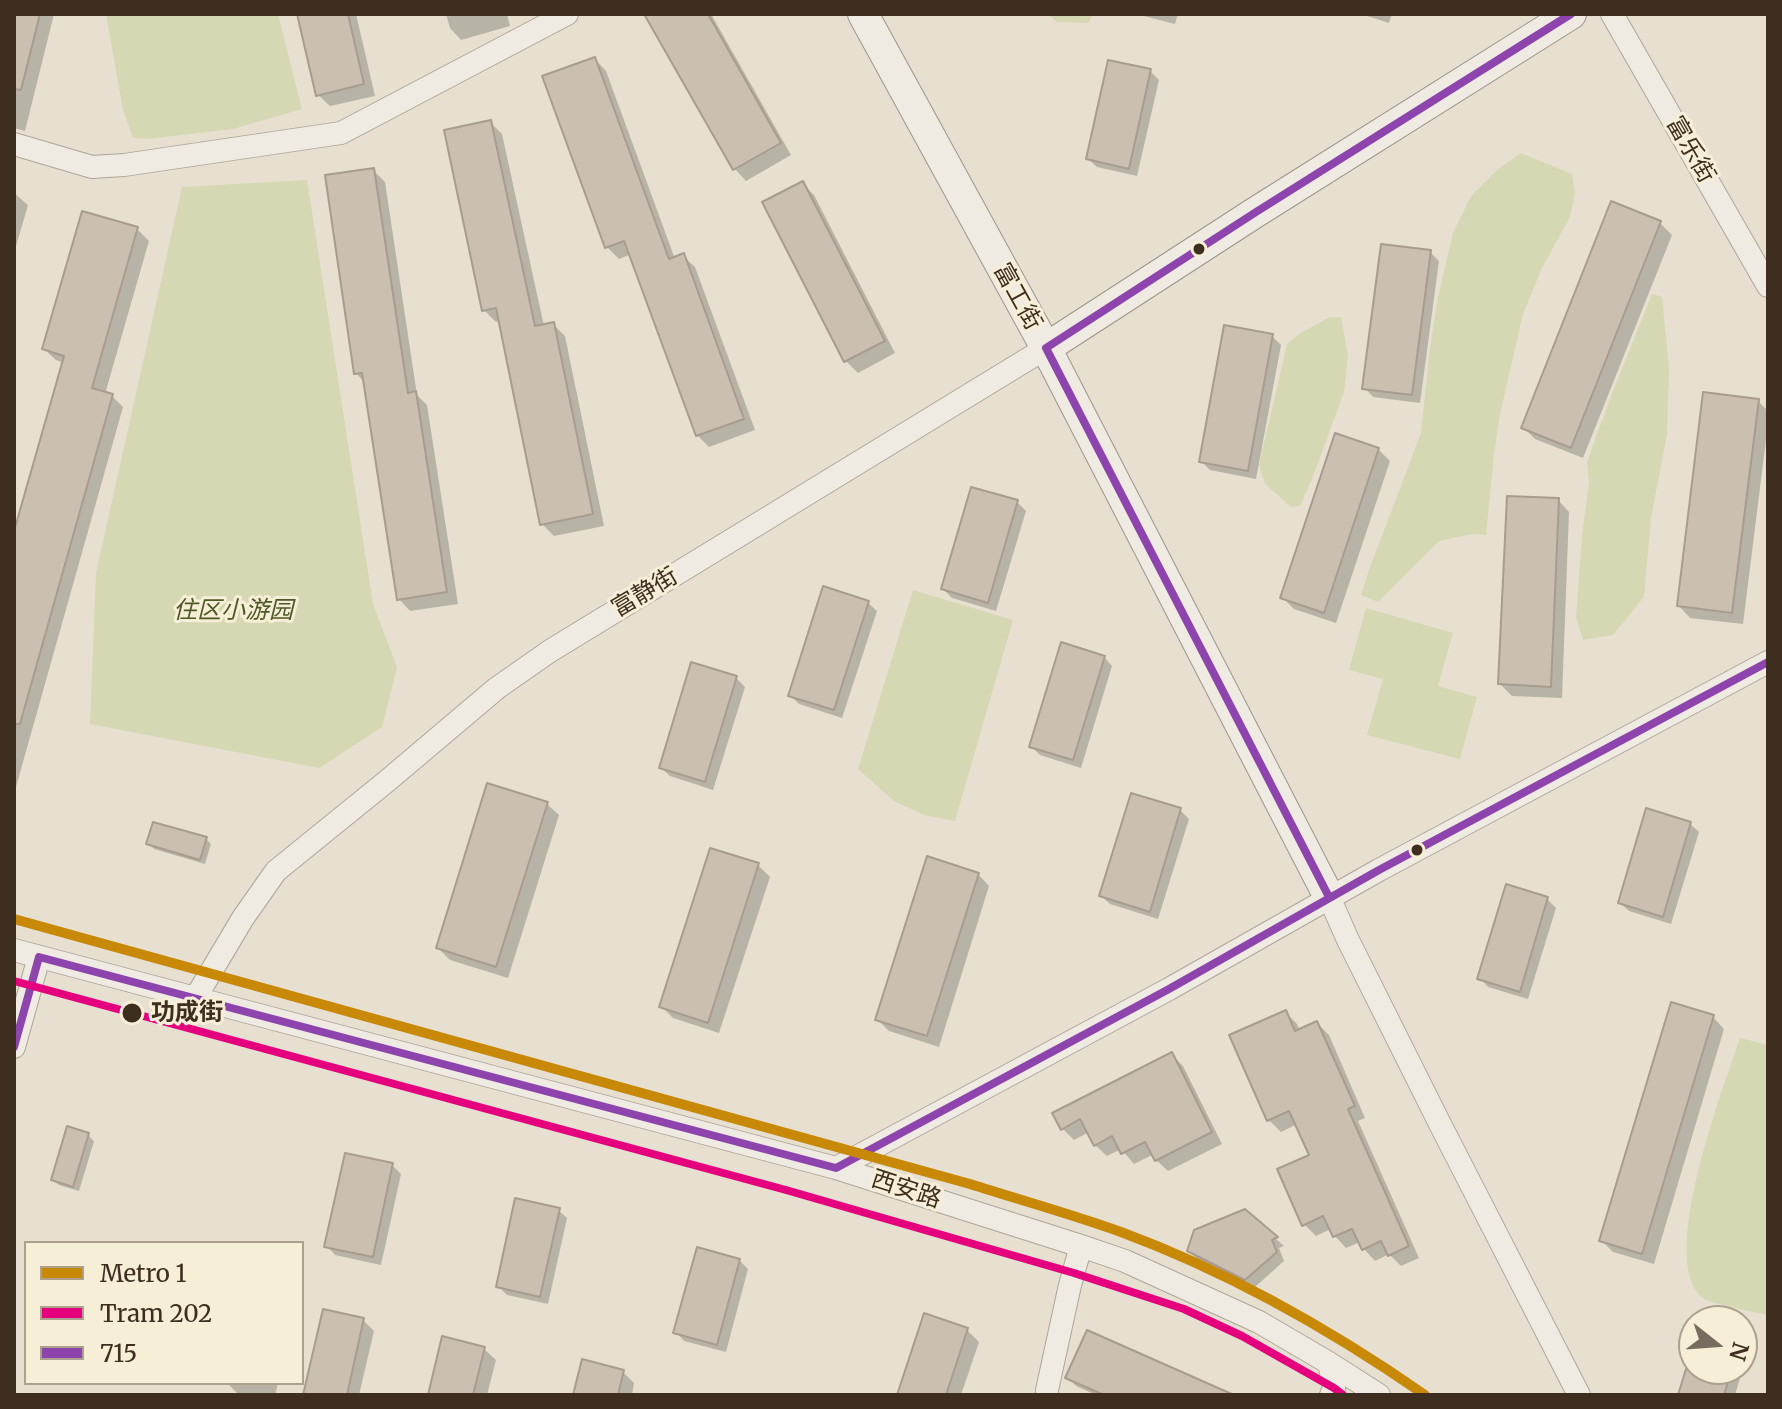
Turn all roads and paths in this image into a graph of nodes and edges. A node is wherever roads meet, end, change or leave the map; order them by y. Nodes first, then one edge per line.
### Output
1 (567, 14) edge
2 (863, 14) edge
3 (1571, 14) edge
4 (1612, 14) edge
5 (14, 144) edge
6 (1768, 286) edge
7 (1046, 348) junction
8 (1768, 662) edge
9 (1329, 897) junction
10 (14, 950) edge
11 (39, 957) junction
12 (196, 997) junction
13 (14, 1047) edge
14 (836, 1168) junction
15 (1081, 1246) junction
16 (1329, 1363) junction
17 (1574, 1390) edge
18 (1047, 1395) edge
19 (1331, 1395) edge
20 (1379, 1395) edge

1 - 5 street
2 - 7 street, 富工街
3 - 7 street, 富静街
4 - 6 street, 富乐街
7 - 9 street, 富工街
7 - 12 street, 富静街
8 - 9 street
9 - 14 street
9 - 17 street, 富工街
10 - 11 street, 西安路
11 - 12 street, 西安路
11 - 13 street
12 - 14 street, 西安路
14 - 15 street, 西安路
15 - 16 street, 西安路
15 - 18 street
16 - 19 street
16 - 20 street, 西安路

